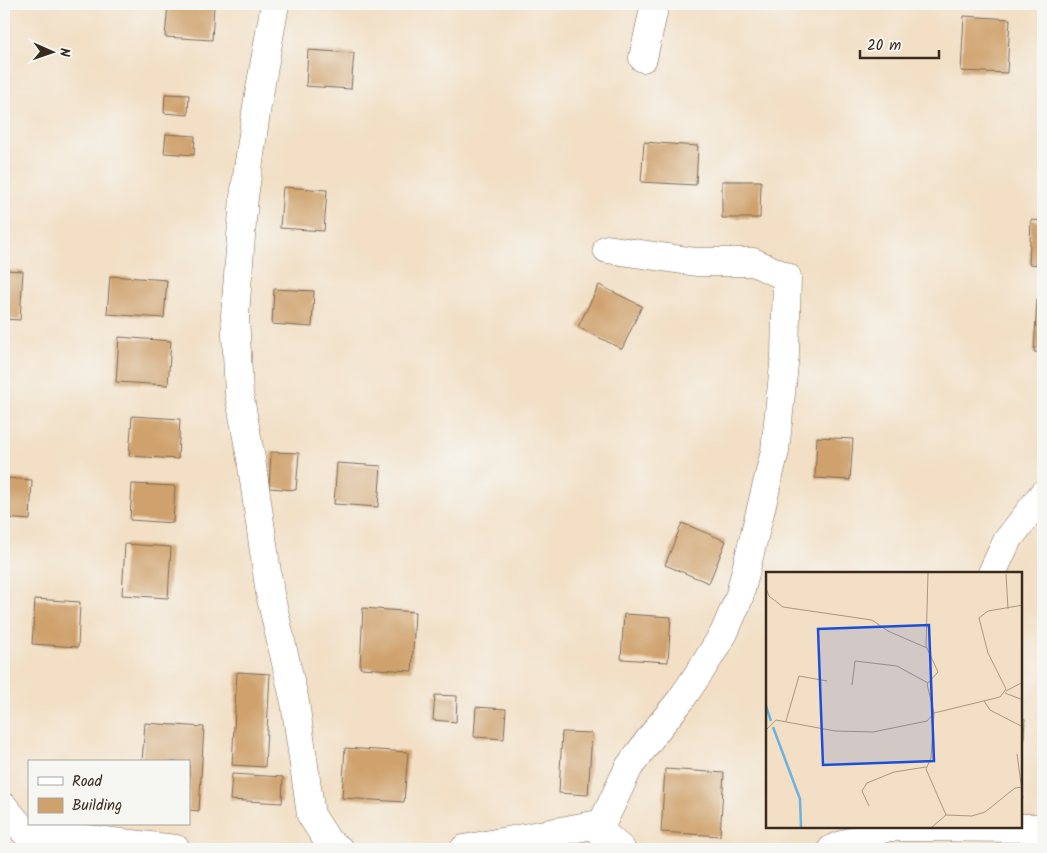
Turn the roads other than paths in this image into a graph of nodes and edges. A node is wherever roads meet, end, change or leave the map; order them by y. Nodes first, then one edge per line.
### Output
1 (275, 4) edge
2 (655, 4) edge
3 (643, 58) dead end
4 (607, 248) dead end
5 (1043, 494) edge
6 (992, 572) edge
7 (4, 807) edge
8 (884, 828) edge
9 (1022, 828) edge
10 (1043, 828) edge
11 (599, 830) junction
12 (871, 831) edge
13 (176, 849) edge
14 (339, 849) edge
15 (464, 849) edge
16 (621, 849) edge
17 (832, 849) edge

1 - 14 street
2 - 3 street
4 - 11 street
5 - 6 street
7 - 13 street
8 - 12 street
9 - 10 street
11 - 15 street
11 - 16 street
12 - 17 street

